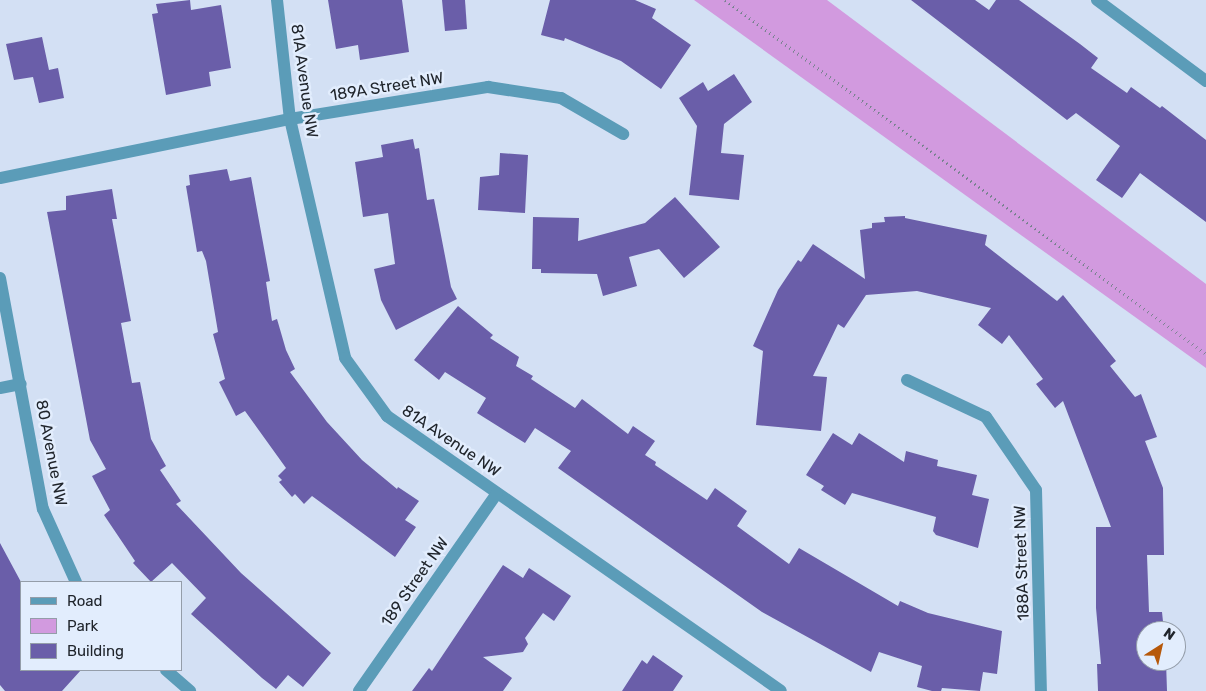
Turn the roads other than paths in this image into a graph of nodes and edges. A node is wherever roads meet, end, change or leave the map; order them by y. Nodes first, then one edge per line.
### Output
1 (277, 0) edge
2 (1097, 0) edge
3 (1206, 81) edge
4 (290, 119) junction
5 (623, 134) dead end
6 (0, 177) edge
7 (0, 278) edge
8 (908, 380) dead end
9 (21, 384) junction
10 (0, 388) edge
11 (498, 492) junction
12 (76, 581) edge
13 (167, 671) edge
14 (774, 690) edge
15 (190, 691) edge
16 (359, 691) edge
17 (1042, 691) edge

1 - 4 street, 81A Avenue NW
2 - 3 street
4 - 5 street, 189A Street NW
4 - 6 street, 189A Street NW
4 - 11 street, 81A Avenue NW
7 - 9 street, 80 Avenue NW
8 - 17 street, 188A Street NW
9 - 10 street, 80 Avenue NW
9 - 12 street, 80 Avenue NW
11 - 14 street, 81A Avenue NW
11 - 16 street, 189 Street NW
13 - 15 street

